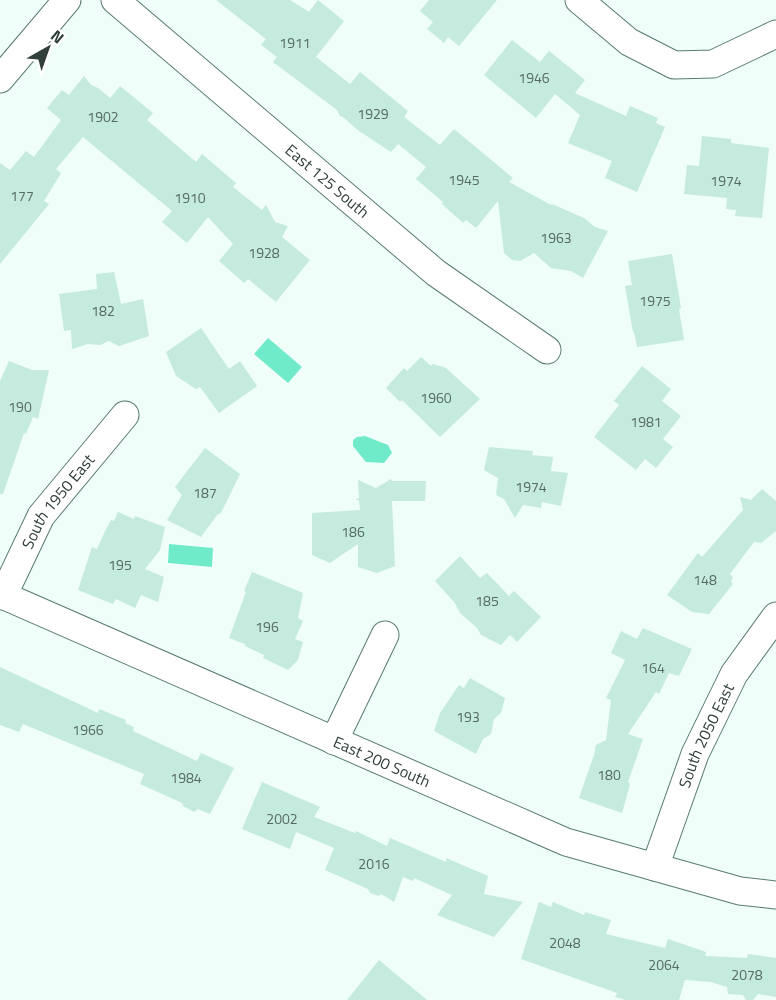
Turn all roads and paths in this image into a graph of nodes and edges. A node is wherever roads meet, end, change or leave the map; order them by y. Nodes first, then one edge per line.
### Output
1 (67, 0) edge
2 (115, 0) edge
3 (579, 0) edge
4 (776, 34) edge
5 (0, 79) edge
6 (547, 350) dead end
7 (125, 415) dead end
8 (2, 595) edge
9 (776, 616) edge
10 (385, 635) dead end
11 (334, 741) junction
12 (655, 867) junction
13 (776, 895) edge

1 - 5 street
2 - 6 street, East 125 South
3 - 4 street
7 - 8 street, South 1950 East
8 - 11 street, East 200 South
9 - 12 street, South 2050 East
10 - 11 street
11 - 12 street, East 200 South
12 - 13 street, East 200 South

